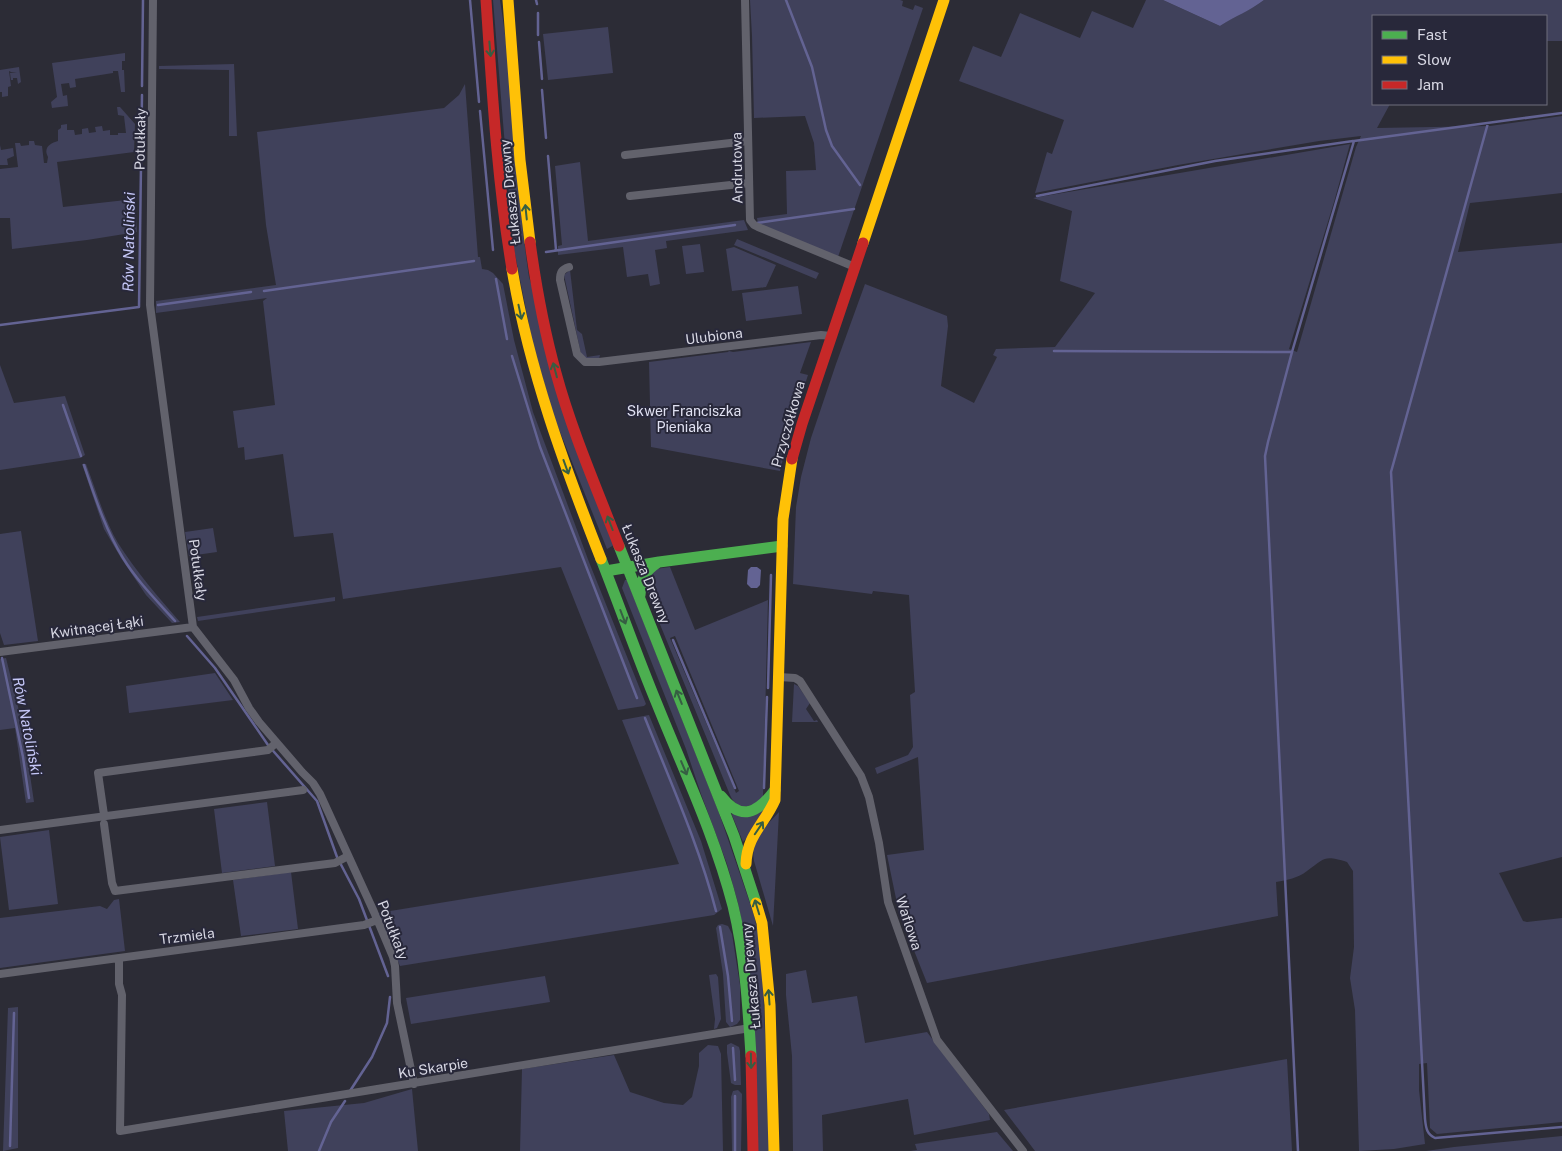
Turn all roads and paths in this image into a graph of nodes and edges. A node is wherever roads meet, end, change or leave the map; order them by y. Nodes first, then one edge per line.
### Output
1 (153, 0) edge
2 (486, 0) edge
3 (508, 0) edge
4 (744, 0) edge
5 (944, 0) edge
6 (748, 141) junction
7 (625, 155) dead end
8 (749, 183) junction
9 (630, 196) dead end
10 (569, 266) dead end
11 (855, 267) junction
12 (831, 336) junction
13 (782, 546) junction
14 (659, 562) junction
15 (627, 568) junction
16 (606, 571) junction
17 (640, 600) junction
18 (193, 627) junction
19 (2, 652) edge
20 (779, 677) junction
21 (273, 746) junction
22 (776, 789) junction
23 (303, 790) dead end
24 (716, 791) junction
25 (104, 816) junction
26 (104, 824) dead end
27 (0, 830) edge
28 (342, 859) junction
29 (745, 869) junction
30 (375, 921) junction
31 (119, 958) junction
32 (0, 974) edge
33 (750, 1028) junction
34 (414, 1084) junction
35 (753, 1151) edge
36 (774, 1151) edge
37 (1023, 1151) edge

1 - 18 street, Potułkały
2 -> 16 main road, Łukasza Drewny
15 -> 3 main road, Łukasza Drewny
4 - 6 street, Andrutowa
5 - 11 main road, Przyczółkowa
6 - 7 street
6 - 8 street, Andrutowa
8 - 9 street
8 - 11 street, Andrutowa
10 - 12 street, Ulubiona
11 - 12 main road, Przyczółkowa
12 - 13 main road, Przyczółkowa
13 - 14 main road
13 - 20 main road, Przyczółkowa
14 - 15 main road
14 - 17 main road
15 - 16 main road
15 - 17 main road, Łukasza Drewny
16 -> 33 main road, Łukasza Drewny
24 -> 17 main road, Łukasza Drewny
18 - 19 street, Kwitnącej Łąki
18 - 21 street, Potułkały
20 - 22 main road, Przyczółkowa
20 - 37 street, Waflowa
21 - 25 street
21 - 28 street, Potułkały
22 - 24 main road
29 -> 22 main road, Przyczółkowa
23 - 25 street
24 - 29 main road, Łukasza Drewny
25 - 27 street
26 - 28 street
28 - 30 street, Potułkały
36 -> 29 main road, Łukasza Drewny
30 - 31 street, Trzmiela
30 - 34 street, Potułkały
31 - 32 street, Trzmiela
31 - 34 street, Ku Skarpie
33 - 34 street, Ku Skarpie
33 -> 35 main road, Łukasza Drewny

